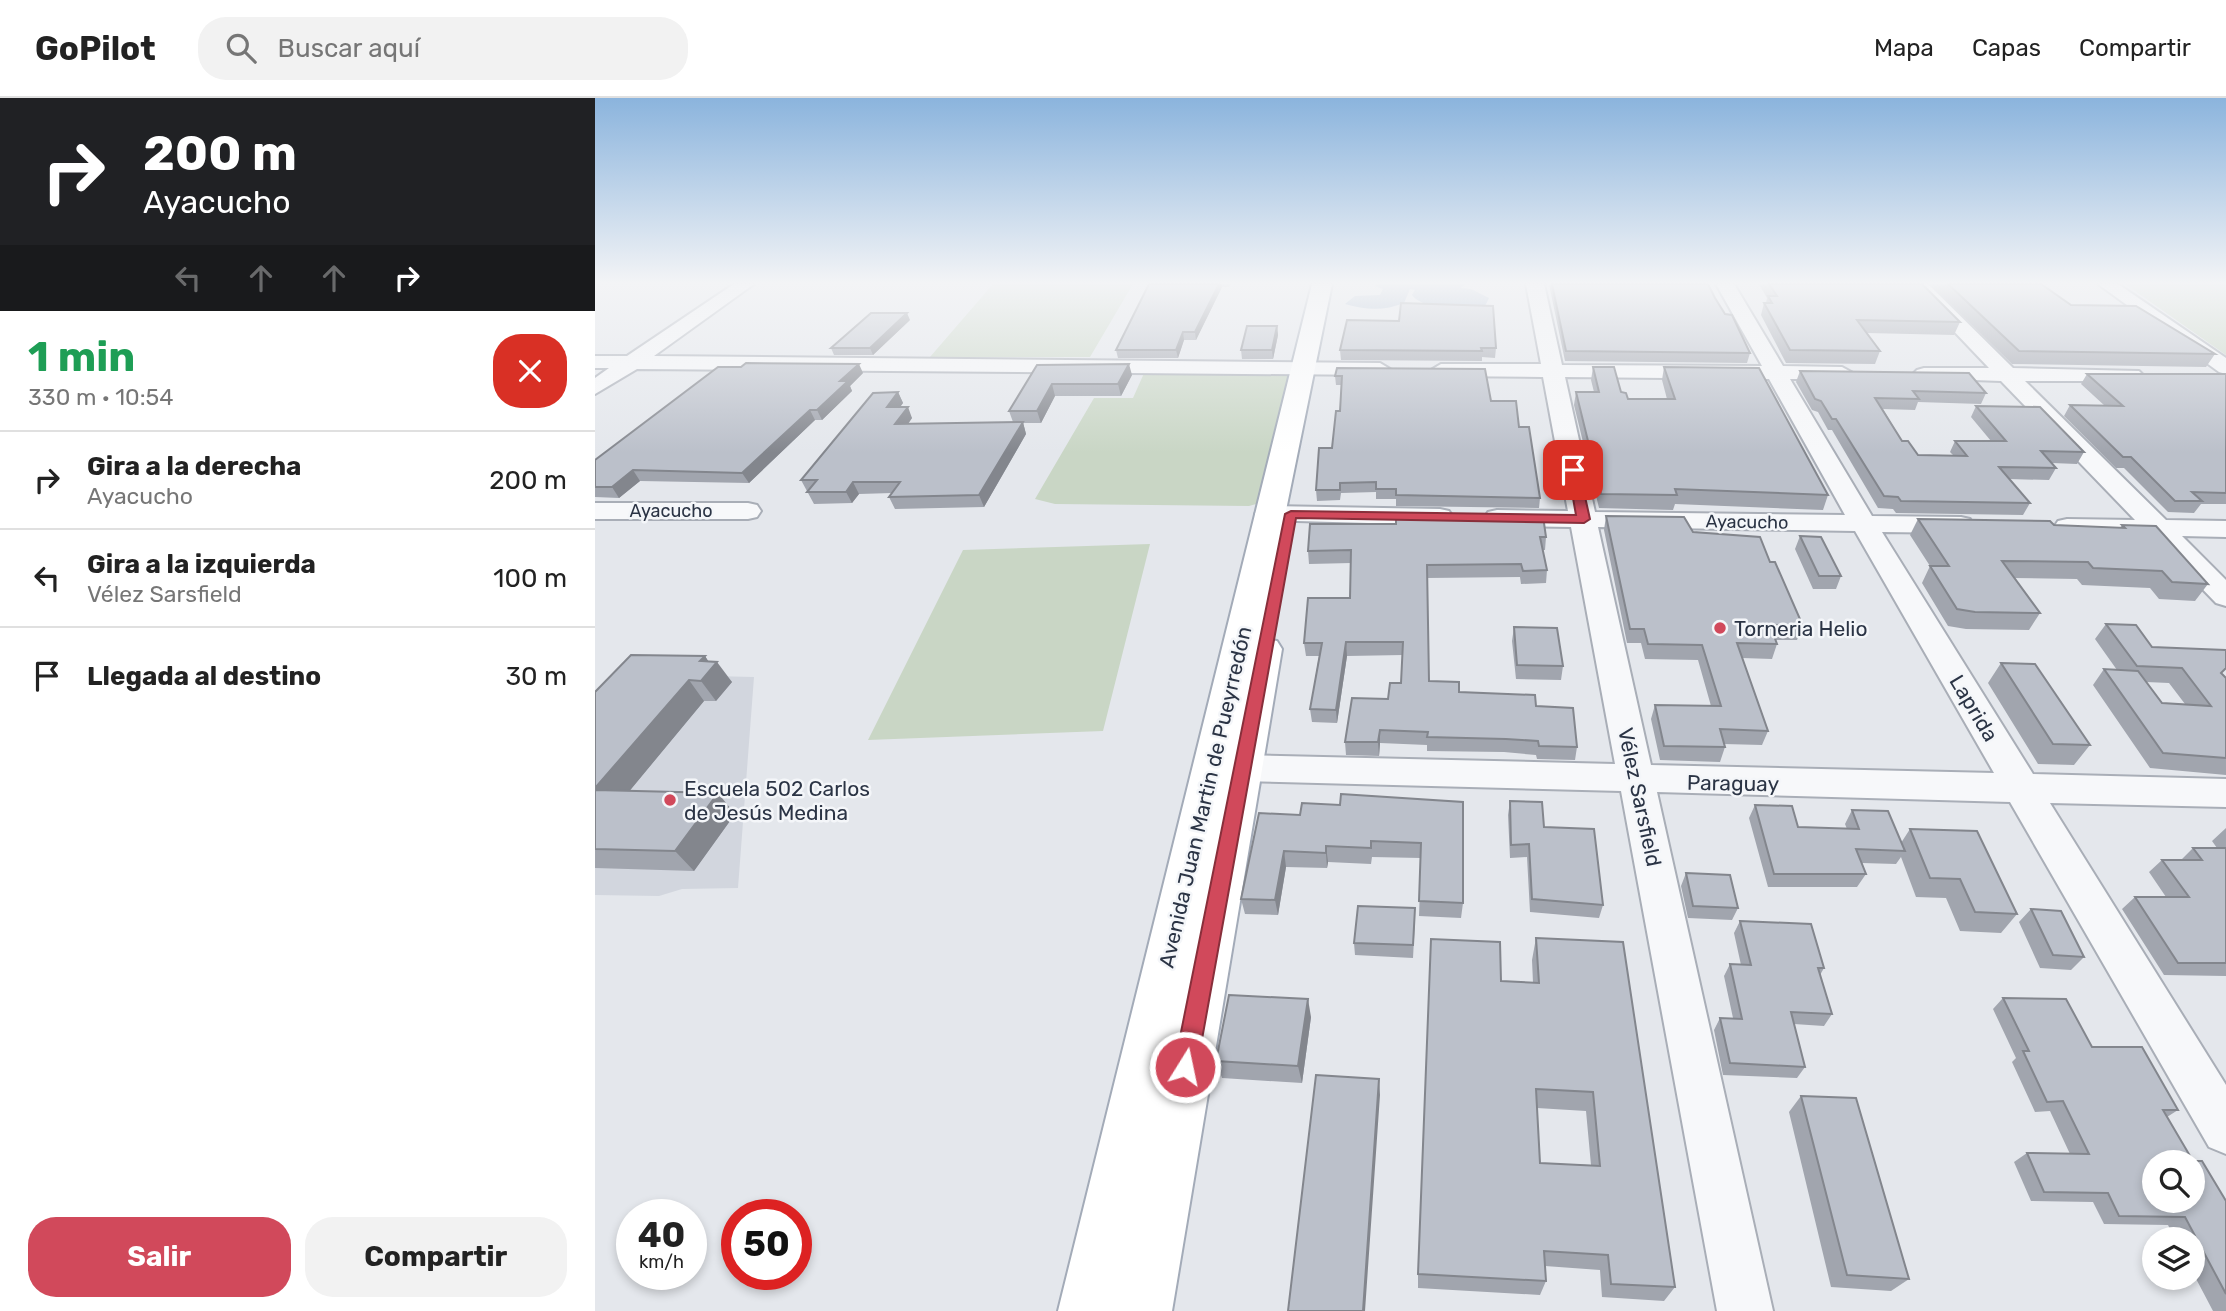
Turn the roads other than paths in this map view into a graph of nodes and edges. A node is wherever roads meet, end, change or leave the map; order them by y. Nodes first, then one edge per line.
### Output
1 (663, 341) edge
2 (1315, 341) edge
3 (1321, 341) edge
4 (1547, 341) edge
5 (1758, 341) edge
6 (1974, 341) edge
7 (2187, 341) edge
8 (595, 362) edge
9 (631, 363) junction
10 (2226, 368) edge
11 (1312, 369) junction
12 (1553, 371) junction
13 (1777, 372) junction
14 (1859, 373) edge
15 (1899, 373) edge
16 (2007, 374) junction
17 (2158, 376) edge
18 (2199, 376) edge
19 (2226, 376) edge
20 (595, 388) edge
21 (595, 511) edge
22 (748, 511) dead end
23 (1280, 514) junction
24 (1584, 519) junction
25 (1863, 523) junction
26 (1984, 525) edge
27 (2037, 526) edge
28 (2158, 528) junction
29 (2226, 529) edge
30 (2226, 597) edge
31 (1241, 768) junction
32 (1637, 780) junction
33 (2023, 789) junction
34 (2226, 793) edge
35 (2226, 1130) edge
36 (1090, 1311) edge
37 (1140, 1311) edge
38 (1745, 1311) edge

1 - 9 street
2 - 11 main road, Avenida Juan Martin de Pueyrredón
3 - 11 main road, Avenida Juan Martin de Pueyrredón
4 - 12 street, Vélez Sarsfield
5 - 13 street, Laprida
6 - 16 street
7 - 10 street
8 - 9 street
9 - 11 street
9 - 20 street
11 - 12 street
11 - 23 main road, Avenida Juan Martin de Pueyrredón
12 - 13 street
12 - 24 street, Vélez Sarsfield
13 - 14 street
13 - 25 street, Laprida
15 - 16 street
16 - 17 street
16 - 28 street
18 - 19 street
21 - 22 street, Ayacucho
23 - 24 street, Ayacucho
23 - 31 main road, Avenida Juan Martin de Pueyrredón
23 - 36 main road, Avenida Juan Martin de Pueyrredón
24 - 25 street, Ayacucho
24 - 32 street, Vélez Sarsfield
25 - 26 street, Ayacucho
25 - 33 street, Laprida
27 - 28 street
28 - 29 street
28 - 30 street
31 - 32 street, Paraguay
31 - 37 main road, Avenida Juan Martin de Pueyrredón
32 - 33 street, Paraguay
32 - 38 street, Vélez Sarsfield
33 - 34 street, Paraguay
33 - 35 street, Laprida

